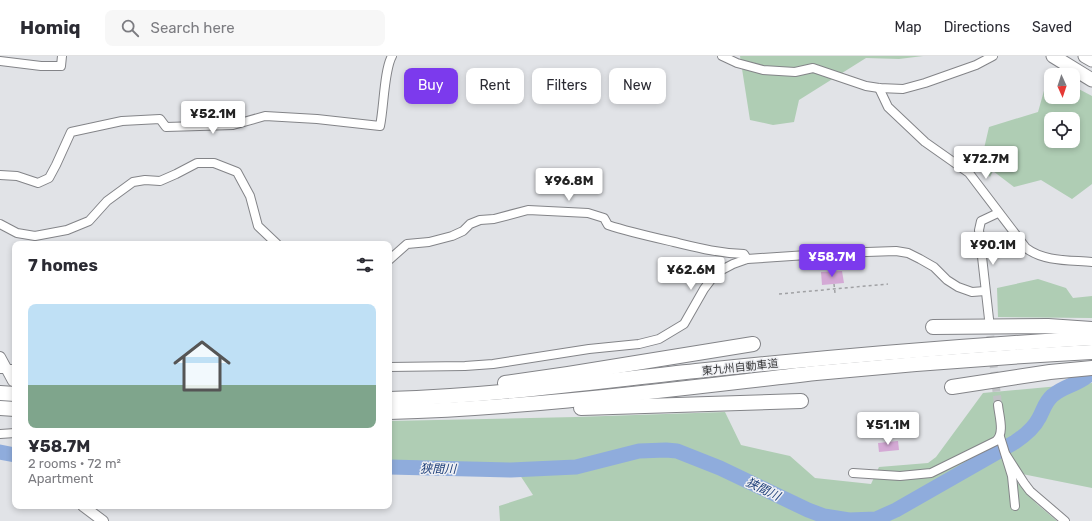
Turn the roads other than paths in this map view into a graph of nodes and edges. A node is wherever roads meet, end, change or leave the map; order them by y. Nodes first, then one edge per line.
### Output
1 (62, 56) edge
2 (392, 56) edge
3 (722, 56) edge
4 (993, 56) edge
5 (1054, 56) edge
6 (1057, 56) edge
7 (1085, 56) edge
8 (1092, 60) edge
9 (0, 61) edge
10 (1092, 73) edge
11 (1092, 80) edge
12 (879, 88) junction
13 (0, 175) edge
14 (998, 213) junction
15 (0, 224) edge
16 (274, 241) edge
17 (392, 257) edge
18 (747, 260) junction
19 (1092, 262) edge
20 (986, 292) junction
21 (989, 319) tunnel mouth
22 (933, 327) dead end
23 (1092, 329) edge
24 (1092, 338) edge
25 (753, 344) dead end
26 (1050, 347) junction
27 (1092, 352) edge
28 (0, 357) edge
29 (392, 367) edge
30 (1092, 368) edge
31 (8, 369) edge
32 (12, 382) edge
33 (952, 387) dead end
34 (12, 389) edge
35 (0, 394) edge
36 (392, 394) edge
37 (392, 399) edge
38 (801, 401) dead end
39 (998, 405) tunnel mouth
40 (0, 408) edge
41 (12, 409) edge
42 (463, 409) junction
43 (392, 412) edge
44 (12, 433) edge
45 (0, 434) edge
46 (1000, 438) junction
47 (1006, 455) junction
48 (853, 473) dead end
49 (1015, 506) dead end
50 (87, 509) edge
51 (104, 521) edge
52 (1065, 521) edge

1 - 9 street
2 - 13 street
3 - 12 street
4 - 12 street
5 - 11 highway
6 - 10 highway
7 - 8 highway
12 - 14 street
14 - 19 street
14 - 20 street
15 - 16 street
17 - 18 street
18 - 20 street
18 - 29 street
20 - 21 street
22 - 23 highway
24 - 26 highway, 東九州自動車道
25 - 36 highway
26 - 27 highway, 東九州自動車道
26 - 37 highway, 東九州自動車道
26 - 42 highway, 東九州自動車道
28 - 31 street
30 - 33 highway
31 - 32 street
34 - 35 highway
38 - 42 highway
39 - 46 street
40 - 41 highway
42 - 43 highway, 東九州自動車道
44 - 45 street
46 - 47 street
46 - 48 street
47 - 49 street
47 - 52 street
50 - 51 street

